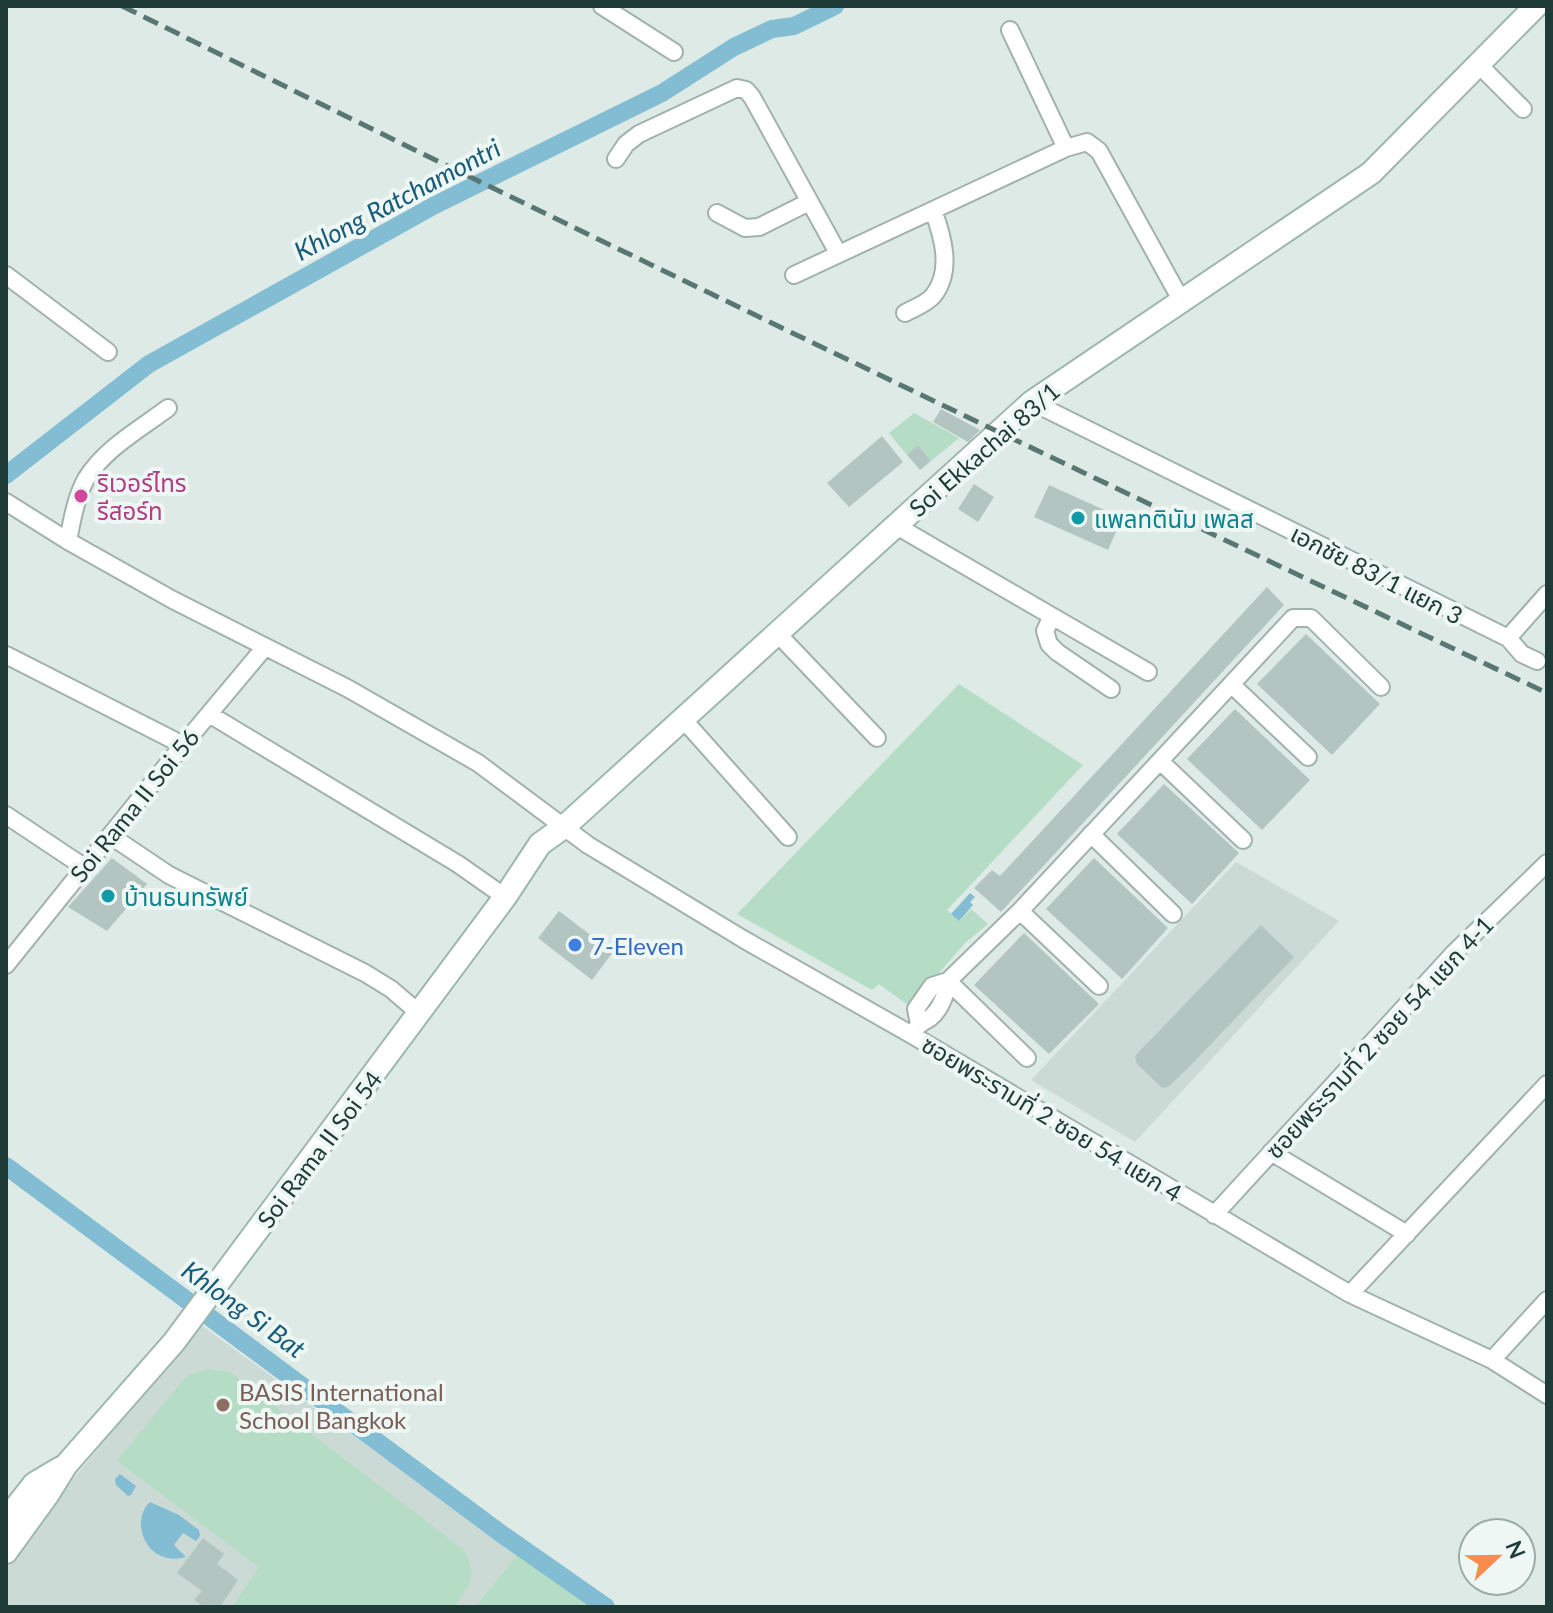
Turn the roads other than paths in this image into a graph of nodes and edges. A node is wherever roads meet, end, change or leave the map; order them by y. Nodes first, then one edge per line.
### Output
1 (602, 6) edge
2 (1536, 6) edge
3 (1010, 30) dead end
4 (674, 52) dead end
5 (1479, 65) junction
6 (1523, 109) dead end
7 (1066, 148) junction
8 (616, 159) dead end
9 (809, 202) junction
10 (933, 210) junction
11 (717, 213) dead end
12 (838, 253) junction
13 (6, 275) edge
14 (794, 275) dead end
15 (1181, 300) junction
16 (905, 313) dead end
17 (108, 352) dead end
18 (1032, 402) junction
19 (168, 408) dead end
20 (6, 502) edge
21 (895, 525) junction
22 (68, 541) junction
23 (1547, 594) edge
24 (1052, 616) junction
25 (776, 632) junction
26 (1508, 638) junction
27 (265, 647) junction
28 (6, 655) edge
29 (1537, 661) dead end
30 (1148, 672) dead end
31 (1232, 685) junction
32 (1381, 687) dead end
33 (1111, 689) dead end
34 (209, 714) junction
35 (682, 718) junction
36 (877, 738) dead end
37 (183, 745) junction
38 (1308, 757) dead end
39 (1160, 761) junction
40 (6, 815) edge
41 (564, 827) junction
42 (1091, 834) junction
43 (111, 836) junction
44 (788, 837) dead end
45 (1243, 840) dead end
46 (1547, 863) edge
47 (84, 867) junction
48 (505, 897) junction
49 (1020, 911) junction
50 (1173, 914) dead end
51 (6, 965) edge
52 (948, 981) junction
53 (1099, 986) dead end
54 (419, 1013) junction
55 (916, 1029) junction
56 (1027, 1058) dead end
57 (1547, 1084) edge
58 (1271, 1152) junction
59 (1214, 1215) junction
60 (1407, 1234) junction
61 (1350, 1294) junction
62 (1547, 1300) edge
63 (1492, 1360) junction
64 (1547, 1395) edge
65 (66, 1465) junction
66 (6, 1520) edge
67 (6, 1552) edge

1 - 4 street
2 - 5 street, Soi Ekkachai 83/1
3 - 7 street
5 - 6 street
5 - 15 street, Soi Ekkachai 83/1
7 - 10 street
7 - 15 street
8 - 9 street
9 - 11 street
9 - 12 street
10 - 12 street
10 - 16 street
12 - 14 street
13 - 17 street
15 - 18 street, Soi Ekkachai 83/1
18 - 21 street, Soi Ekkachai 83/1
18 - 26 street, เอกชัย 83/1 แยก 3
19 - 22 street
20 - 22 street, ซอยพระรามที่ 2 ซอย 54 แยก 4
21 - 24 street
21 - 25 street, Soi Ekkachai 83/1
22 - 27 street, ซอยพระรามที่ 2 ซอย 54 แยก 4
23 - 26 street
24 - 30 street
24 - 33 street
25 - 35 street, Soi Ekkachai 83/1
25 - 36 street
26 - 29 street, เอกชัย 83/1 แยก 3
27 - 34 street, Soi Rama II Soi 56
27 - 41 street, ซอยพระรามที่ 2 ซอย 54 แยก 4
28 - 37 street
31 - 32 street
31 - 38 street
31 - 39 street
34 - 37 street, Soi Rama II Soi 56
34 - 48 street
35 - 41 street, Soi Ekkachai 83/1
35 - 44 street
37 - 43 street, Soi Rama II Soi 56
39 - 42 street
39 - 45 street
40 - 47 street
41 - 48 street, Soi Rama II Soi 54
41 - 55 street, ซอยพระรามที่ 2 ซอย 54 แยก 4
42 - 49 street
42 - 50 street
43 - 47 street, Soi Rama II Soi 56
43 - 54 street
46 - 58 street, ซอยพระรามที่ 2 ซอย 54 แยก 4-1
47 - 51 street, Soi Rama II Soi 56
48 - 54 street, Soi Rama II Soi 54
49 - 52 street
49 - 53 street
52 - 55 street
52 - 56 street
54 - 65 street, Soi Rama II Soi 54
55 - 59 street, ซอยพระรามที่ 2 ซอย 54 แยก 4
57 - 60 street
58 - 59 street, ซอยพระรามที่ 2 ซอย 54 แยก 4-1
58 - 60 street
59 - 61 street, ซอยพระรามที่ 2 ซอย 54 แยก 4
60 - 61 street
61 - 63 street, ซอยพระรามที่ 2 ซอย 54 แยก 4
62 - 63 street
63 - 64 street, ซอยพระรามที่ 2 ซอย 54 แยก 4
65 - 66 street, Soi Rama II Soi 54
65 - 67 street, Soi Rama II Soi 54

